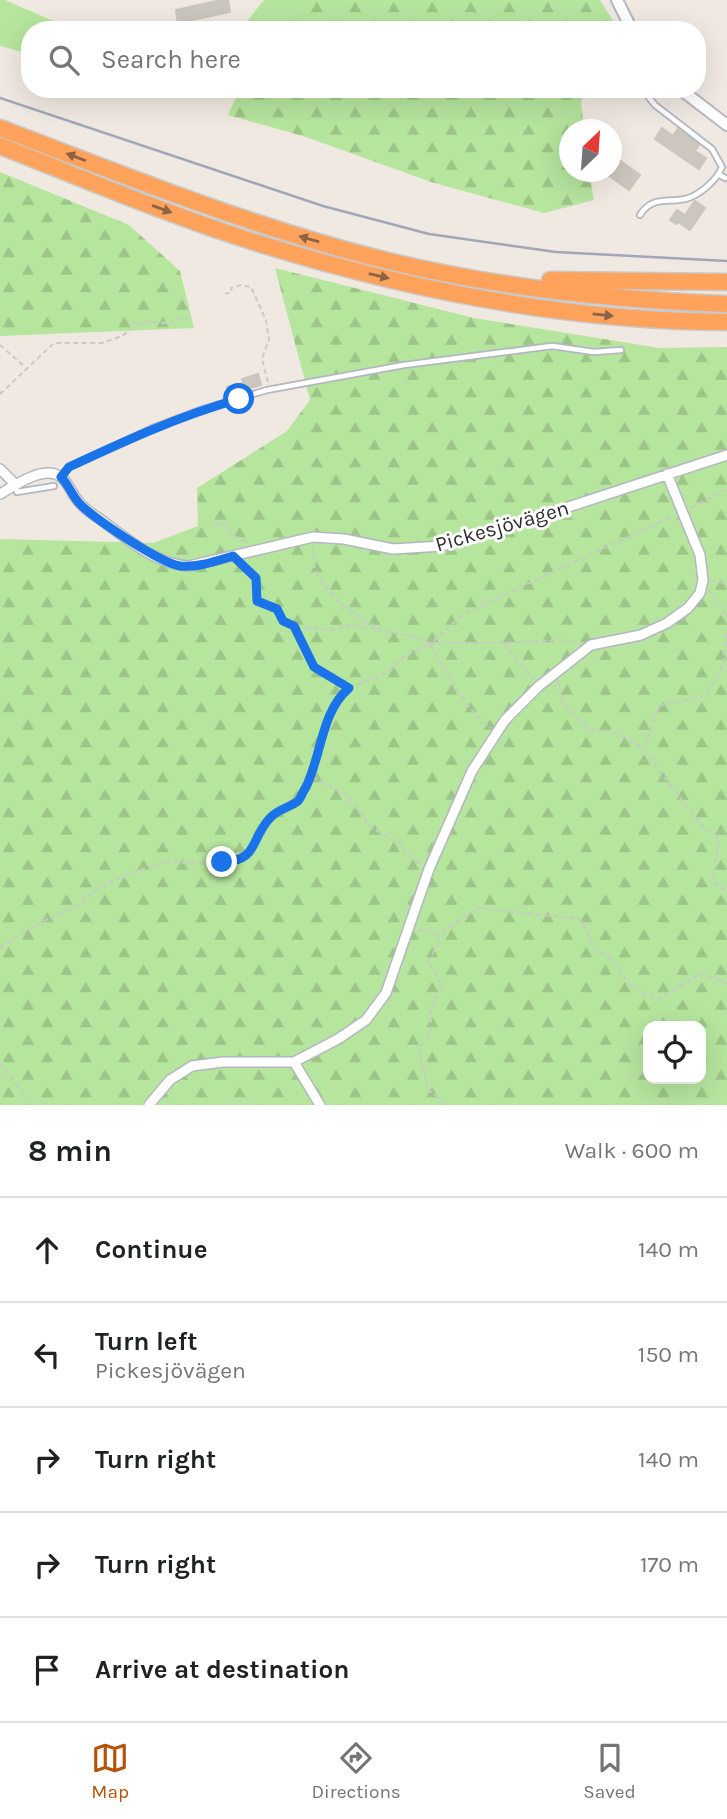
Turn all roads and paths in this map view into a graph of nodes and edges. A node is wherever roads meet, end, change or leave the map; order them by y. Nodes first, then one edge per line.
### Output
1 (619, 0) edge
2 (628, 21) edge
3 (649, 98) edge
4 (692, 98) edge
5 (727, 125) edge
6 (0, 128) edge
7 (0, 146) edge
8 (718, 174) junction
9 (725, 178) dead end
10 (640, 215) dead end
11 (422, 268) junction
12 (727, 282) edge
13 (225, 294) dead end
14 (727, 304) edge
15 (188, 317) dead end
16 (727, 322) edge
17 (0, 345) edge
18 (621, 350) dead end
19 (26, 368) junction
20 (267, 390) junction
21 (0, 394) edge
22 (727, 455) edge
23 (0, 469) edge
24 (667, 474) junction
25 (61, 477) junction
26 (16, 485) junction
27 (54, 486) dead end
28 (727, 489) edge
29 (0, 494) edge
30 (681, 512) junction
31 (214, 524) dead end
32 (313, 537) junction
33 (249, 551) junction
34 (233, 556) junction
35 (703, 580) junction
36 (727, 583) edge
37 (727, 617) edge
38 (294, 626) junction
39 (385, 630) junction
40 (727, 633) edge
41 (503, 643) junction
42 (430, 645) junction
43 (591, 645) junction
44 (552, 676) junction
45 (538, 686) junction
46 (349, 688) junction
47 (498, 732) junction
48 (645, 750) junction
49 (311, 776) junction
50 (429, 869) junction
51 (727, 892) edge
52 (408, 930) junction
53 (438, 934) junction
54 (0, 948) edge
55 (727, 983) edge
56 (294, 1062) junction
57 (0, 1063) edge
58 (31, 1105) edge
59 (149, 1105) edge
60 (320, 1105) edge
61 (442, 1105) edge

1 - 2 street
3 - 8 lane
4 - 5 street
11 -> 6 highway
7 -> 16 highway
8 - 9 lane
8 - 10 lane
11 - 12 highway
11 - 14 highway
13 - 20 path
15 - 19 path
17 - 19 path
18 - 20 lane
19 - 21 path
20 - 25 lane
22 - 24 street, Pickesjövägen
23 - 26 street
24 - 30 street
24 - 32 street, Pickesjövägen
25 - 26 street
25 - 34 street, Pickesjövägen
26 - 27 lane
26 - 29 street
28 - 30 path
30 - 35 street
30 - 42 path
31 - 33 path
32 - 33 street, Pickesjövägen
32 - 39 path
33 - 34 street, Pickesjövägen
34 - 38 path
35 - 36 path
35 - 37 path
35 - 43 street
38 - 39 path
38 - 46 path
39 - 42 path
40 - 48 path
41 - 42 path
41 - 43 path
41 - 45 path
42 - 46 path
42 - 47 path
43 - 44 street
44 - 45 street
44 - 48 path
45 - 47 street
46 - 49 path
47 - 50 street
48 - 51 path
49 - 50 path
49 - 54 path
50 - 52 street
52 - 53 path
52 - 56 street
53 - 55 path
53 - 61 path
56 - 59 street
56 - 60 street
57 - 58 path

